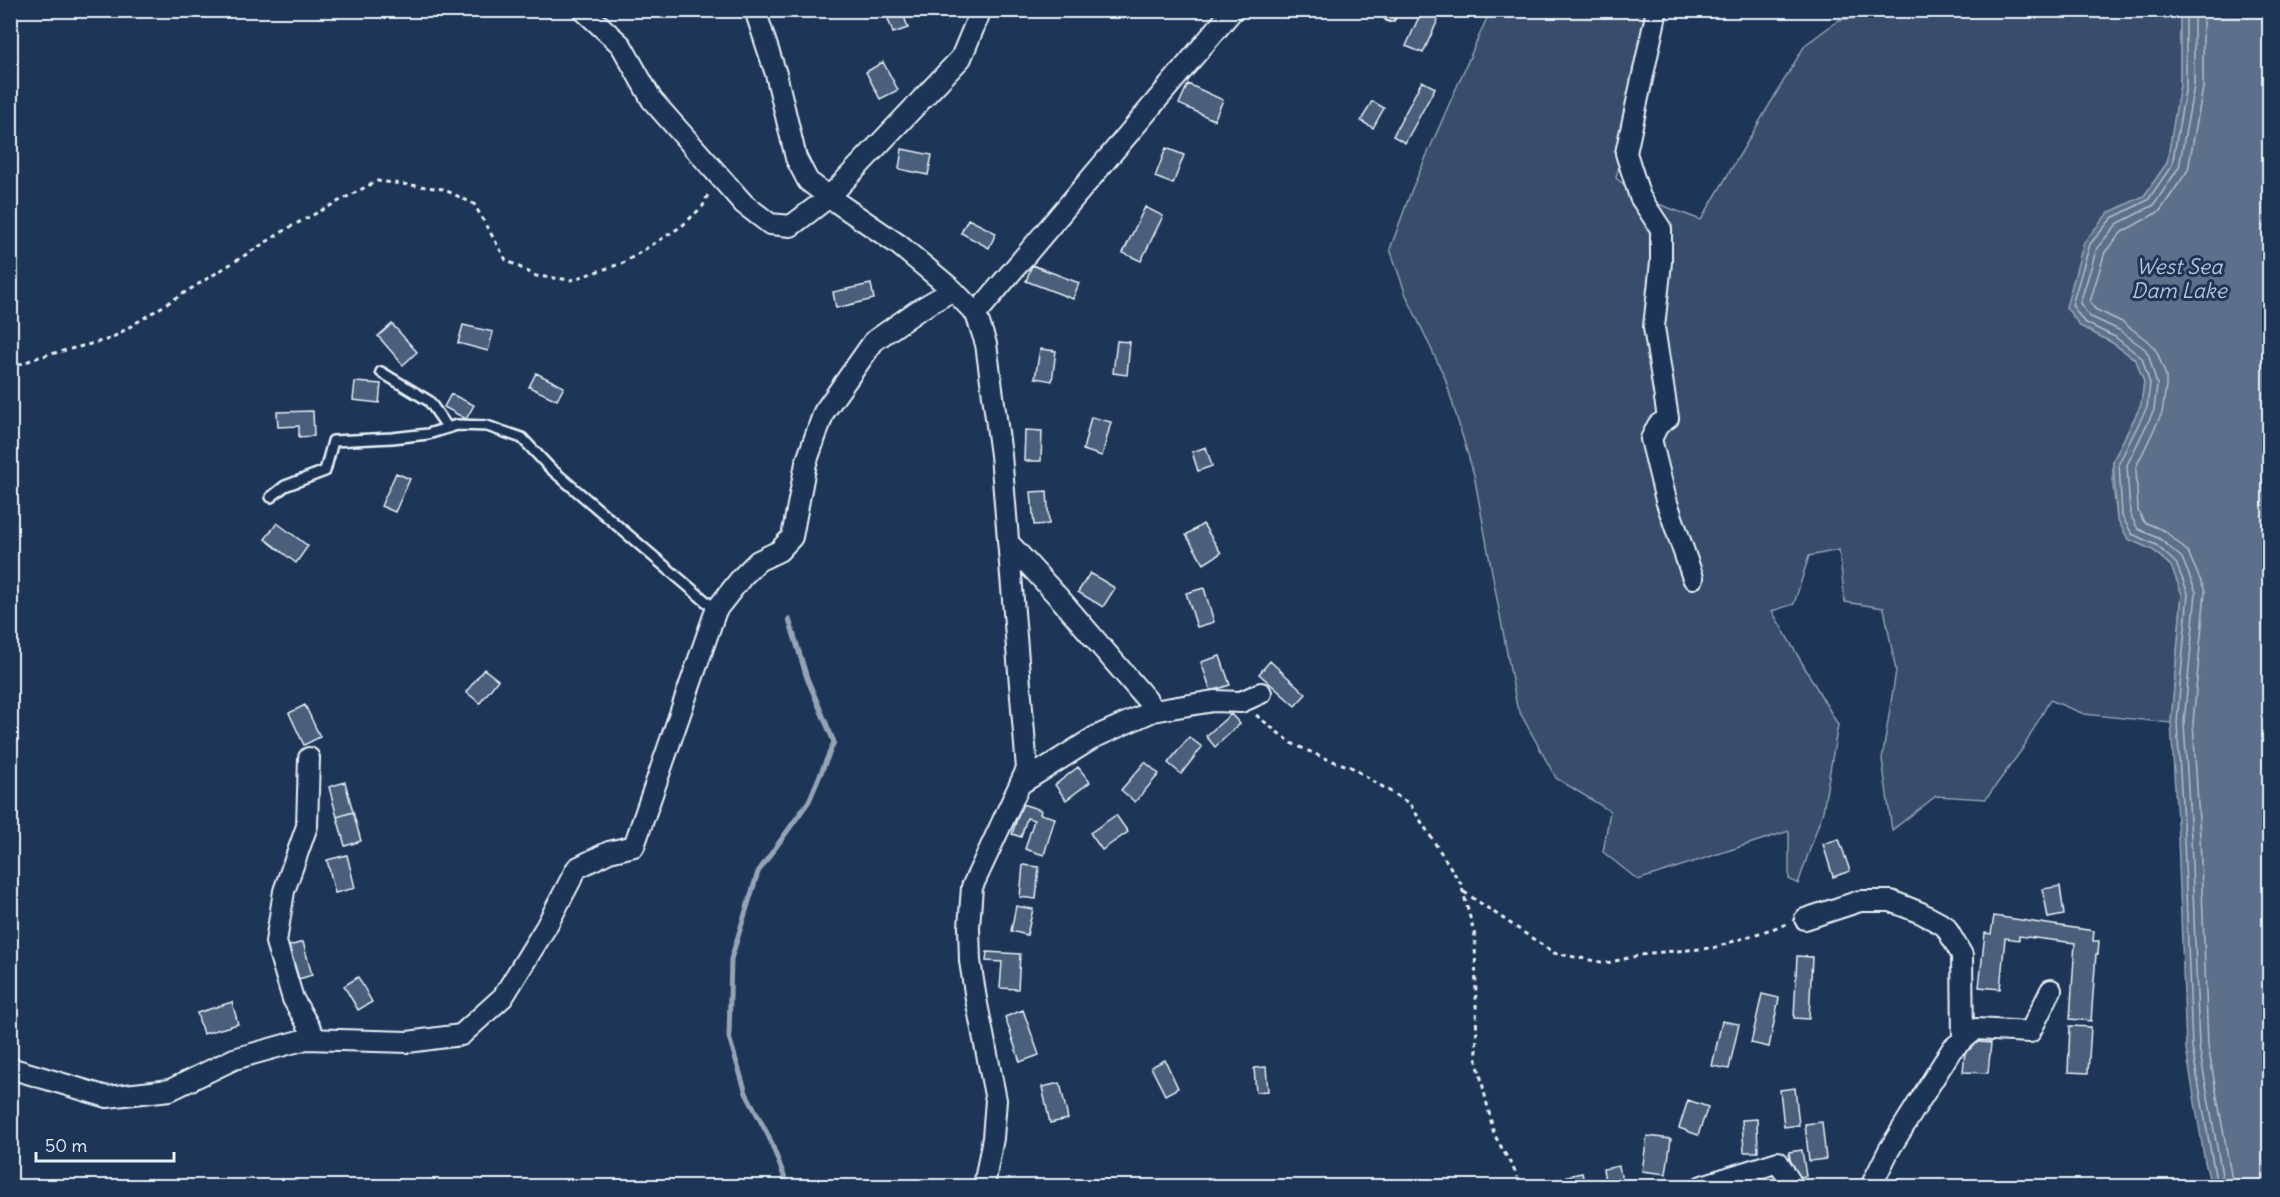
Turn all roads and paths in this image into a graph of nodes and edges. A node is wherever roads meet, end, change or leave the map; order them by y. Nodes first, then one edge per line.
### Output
1 (583, 10) edge
2 (755, 10) edge
3 (981, 10) edge
4 (1233, 10) edge
5 (1657, 10) edge
6 (720, 176) junction
7 (829, 197) junction
8 (954, 290) junction
9 (976, 314) junction
10 (10, 368) edge
11 (381, 372) dead end
12 (448, 428) junction
13 (271, 497) dead end
14 (1008, 542) junction
15 (1693, 578) dead end
16 (716, 610) junction
17 (1261, 693) dead end
18 (1240, 702) junction
19 (1153, 711) junction
20 (309, 758) dead end
21 (1020, 784) junction
22 (1462, 891) junction
23 (1805, 919) joint
24 (2051, 990) dead end
25 (316, 1039) junction
26 (1963, 1040) junction
27 (10, 1068) edge
28 (1518, 1177) dead end
29 (984, 1186) edge
30 (1702, 1186) edge
31 (1793, 1186) edge
32 (1871, 1186) edge

1 - 6 street
2 - 7 street
3 - 7 street
4 - 9 street
5 - 15 street
6 - 7 street
6 - 10 path
7 - 8 street
8 - 9 street
8 - 16 street
9 - 14 street
11 - 12 lane
12 - 13 lane
12 - 16 lane
14 - 19 street
14 - 21 street
16 - 25 street
17 - 18 street
18 - 19 street
18 - 22 path
19 - 21 street
20 - 25 street
21 - 29 street
22 - 23 path
22 - 28 path
23 - 26 street
24 - 26 street
25 - 27 street
26 - 32 street
30 - 31 street

